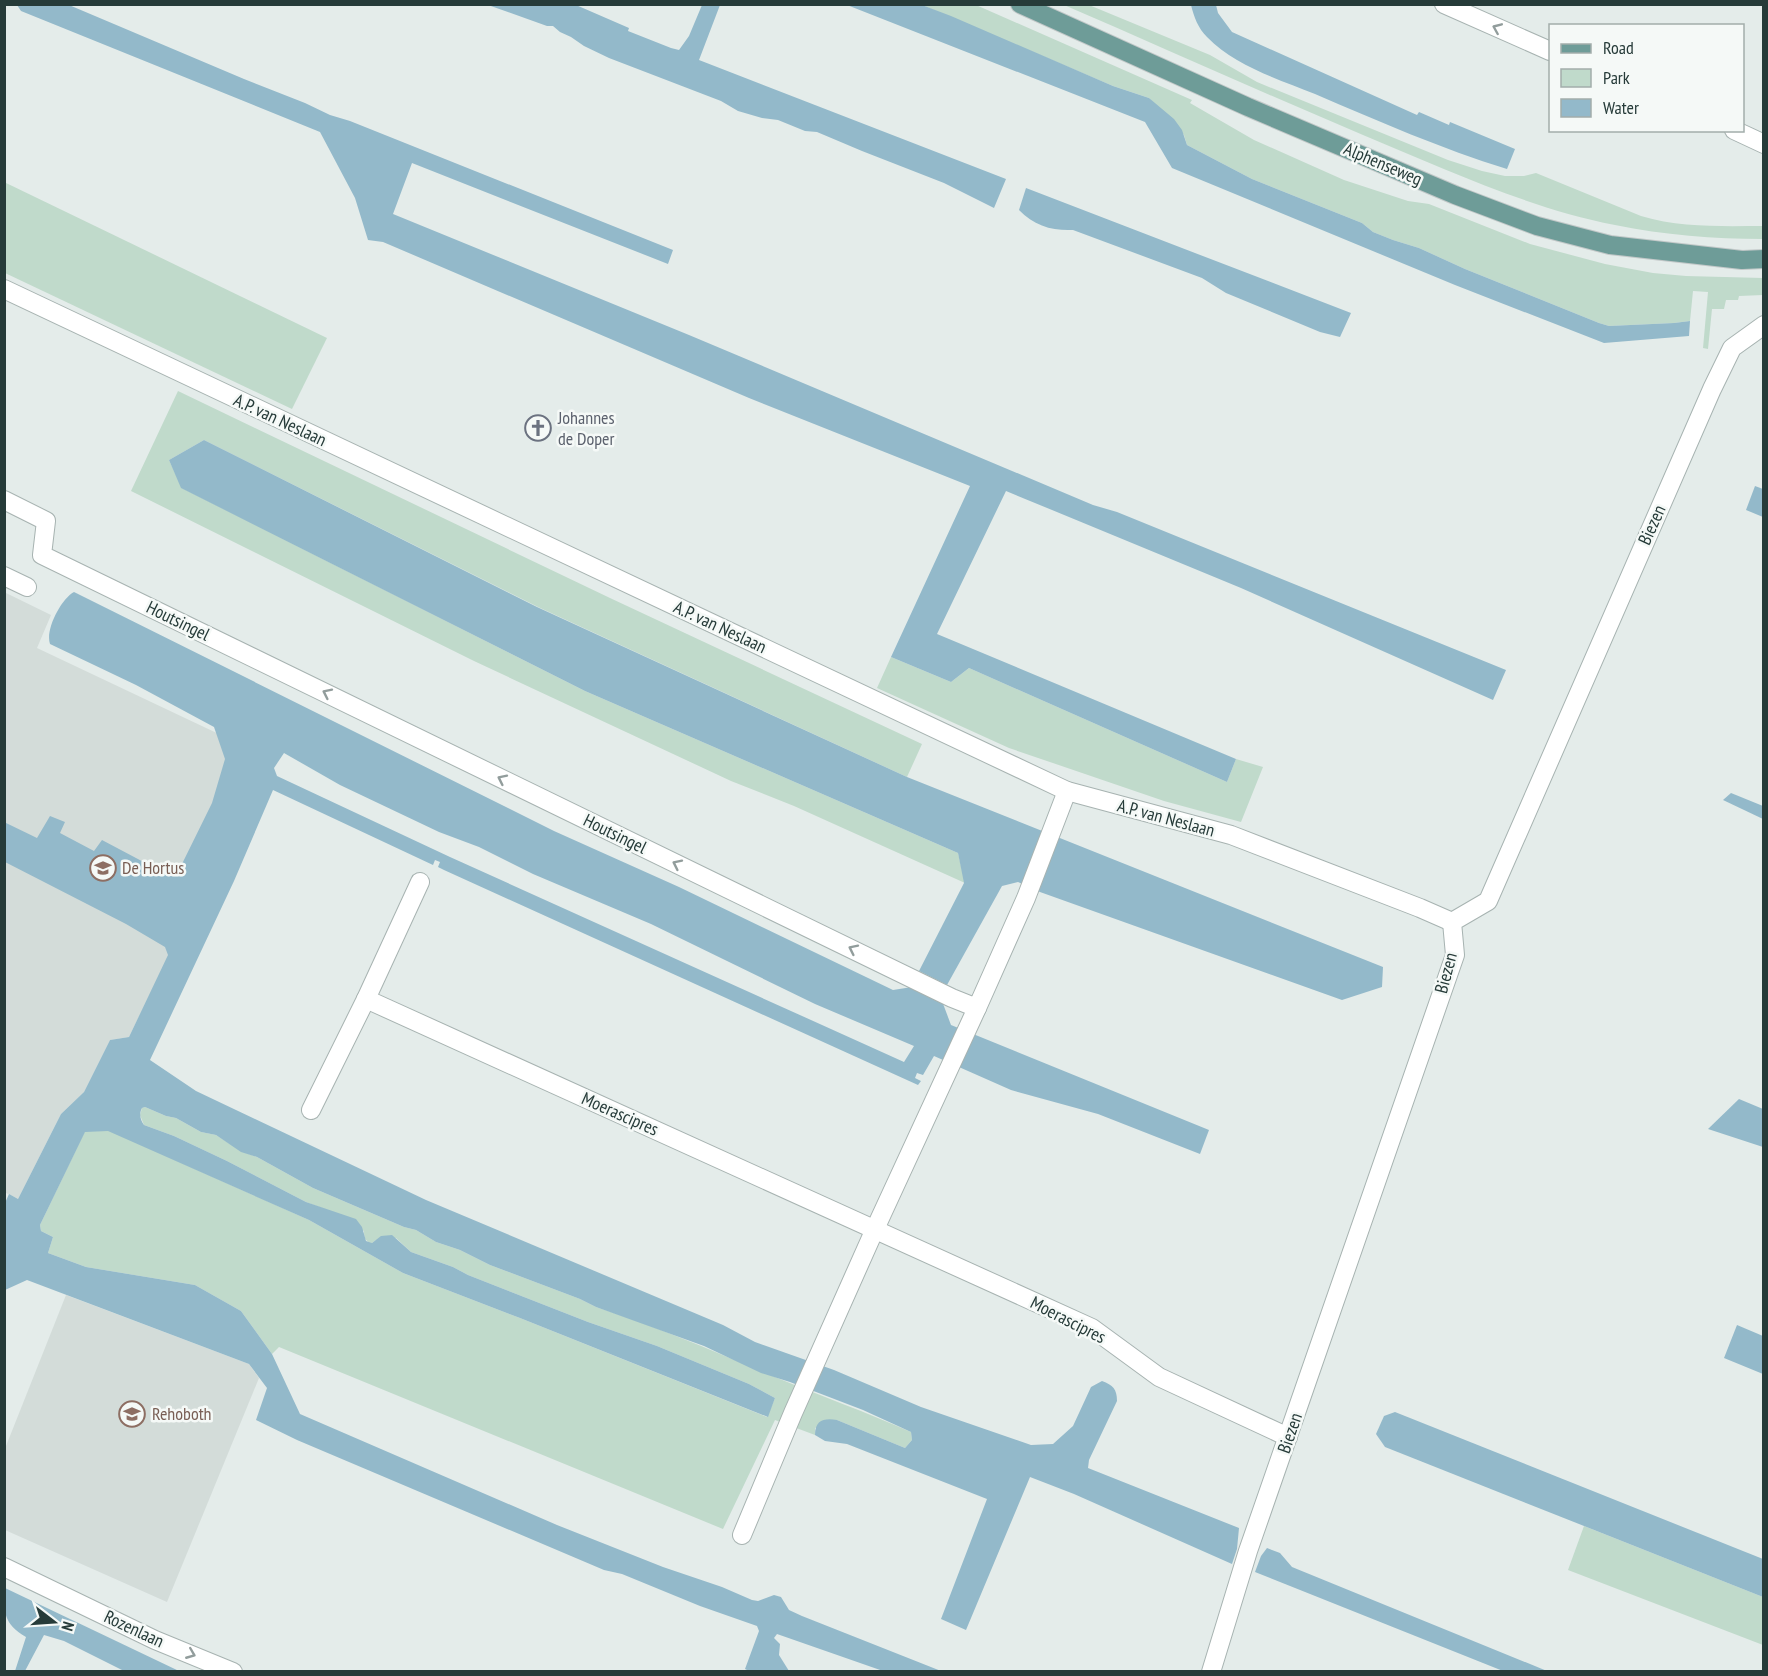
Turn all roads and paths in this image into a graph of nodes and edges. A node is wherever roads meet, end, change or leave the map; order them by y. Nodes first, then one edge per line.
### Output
1 (1020, 4) edge
2 (1443, 4) edge
3 (1549, 50) edge
4 (1738, 132) edge
5 (1764, 144) edge
6 (1764, 259) edge
7 (4, 289) edge
8 (1764, 325) edge
9 (4, 500) edge
10 (4, 576) edge
11 (27, 587) dead end
12 (1067, 791) junction
13 (420, 882) dead end
14 (1452, 922) junction
15 (366, 999) junction
16 (973, 1016) junction
17 (311, 1110) dead end
18 (874, 1229) junction
19 (1288, 1437) junction
20 (742, 1535) dead end
21 (4, 1567) edge
22 (233, 1671) edge
23 (1211, 1671) edge

1 - 6 main road, Alphenseweg
3 -> 2 street
4 - 5 street
7 - 12 street, A.P. van Neslaan
8 - 14 street, Biezen
16 -> 9 street, Houtsingel
10 - 11 street
12 - 14 street, A.P. van Neslaan
12 - 16 street
13 - 15 street
14 - 19 street, Biezen
15 - 17 street
15 - 18 street, Moerascipres
16 - 18 street
18 - 19 street, Moerascipres
18 - 20 street
19 - 23 street, Biezen
21 -> 22 street, Rozenlaan

